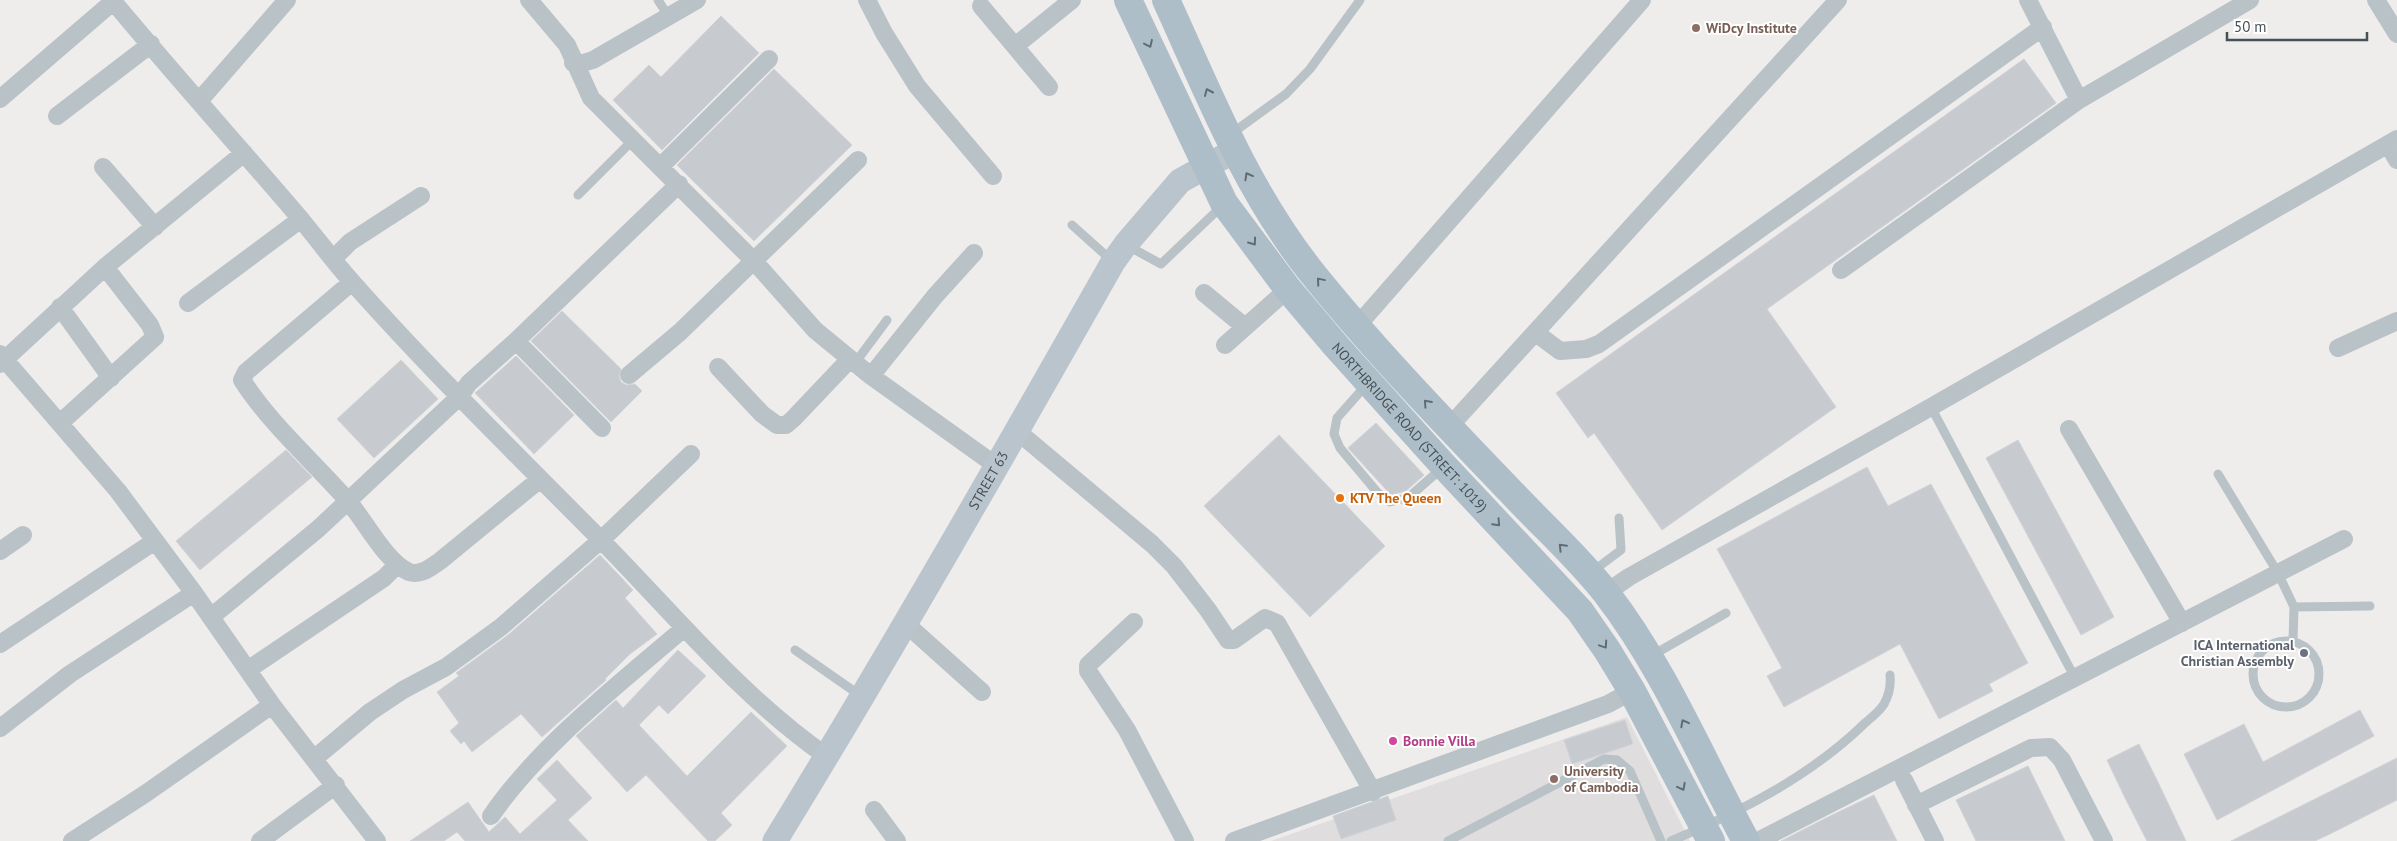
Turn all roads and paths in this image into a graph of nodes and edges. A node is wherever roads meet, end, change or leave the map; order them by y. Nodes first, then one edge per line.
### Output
1 (288, 0) edge
2 (529, 0) edge
3 (658, 0) edge
4 (697, 0) edge
5 (867, 0) edge
6 (1072, 0) edge
7 (1128, 0) edge
8 (1166, 0) edge
9 (1360, 0) edge
10 (1642, 0) edge
11 (1838, 0) edge
12 (2028, 0) edge
13 (2250, 0) edge
14 (2376, 0) edge
15 (114, 1) edge
16 (981, 6) dead end
17 (669, 17) junction
18 (2043, 28) junction
19 (2397, 34) edge
20 (151, 44) junction
21 (1015, 46) junction
22 (769, 59) dead end
23 (573, 63) junction
24 (1049, 87) dead end
25 (0, 98) edge
26 (2079, 100) junction
27 (199, 101) junction
28 (57, 116) dead end
29 (633, 140) junction
30 (2393, 142) edge
31 (1231, 144) junction
32 (244, 153) junction
33 (858, 160) dead end
34 (2397, 160) edge
35 (1205, 165) junction
36 (661, 166) junction
37 (103, 167) dead end
38 (993, 176) dead end
39 (679, 184) junction
40 (578, 195) dead end
41 (421, 196) dead end
42 (1224, 203) junction
43 (301, 219) junction
44 (1072, 226) dead end
45 (155, 227) junction
46 (974, 253) dead end
47 (1119, 253) junction
48 (333, 259) junction
49 (753, 260) junction
50 (105, 267) junction
51 (1841, 270) dead end
52 (352, 282) junction
53 (1288, 289) junction
54 (1204, 293) dead end
55 (188, 303) dead end
56 (60, 307) junction
57 (886, 320) dead end
58 (2397, 321) edge
59 (1358, 325) junction
60 (1245, 327) junction
61 (1536, 333) junction
62 (516, 341) junction
63 (1224, 345) dead end
64 (2338, 348) dead end
65 (2, 360) edge
66 (852, 361) junction
67 (718, 367) dead end
68 (629, 375) dead end
69 (871, 376) junction
70 (111, 378) junction
71 (1368, 383) junction
72 (459, 397) junction
73 (1932, 407) junction
74 (60, 423) junction
75 (1448, 427) junction
76 (602, 428) dead end
77 (2069, 428) dead end
78 (1017, 431) junction
79 (691, 454) dead end
80 (1444, 466) junction
81 (998, 467) junction
82 (2218, 474) dead end
83 (539, 480) junction
84 (348, 501) junction
85 (1619, 518) dead end
86 (23, 535) dead end
87 (2344, 539) dead end
88 (601, 540) junction
89 (155, 541) junction
90 (0, 551) edge
91 (397, 565) junction
92 (2278, 574) junction
93 (1597, 583) junction
94 (194, 593) junction
95 (2370, 606) dead end
96 (2294, 607) junction
97 (1726, 613) dead end
98 (211, 617) junction
99 (1134, 622) dead end
100 (905, 623) junction
101 (2182, 623) junction
102 (683, 629) junction
103 (2293, 642) junction
104 (0, 644) edge
105 (795, 650) dead end
106 (1648, 657) junction
107 (249, 669) junction
108 (1890, 675) dead end
109 (2075, 678) junction
110 (1632, 691) junction
111 (982, 692) dead end
112 (863, 697) junction
113 (272, 705) junction
114 (0, 728) edge
115 (826, 756) junction
116 (315, 758) junction
117 (1901, 774) junction
118 (336, 785) junction
119 (1373, 792) junction
120 (1916, 805) junction
121 (874, 810) dead end
122 (1730, 813) junction
123 (491, 816) dead end
124 (1707, 834) edge
125 (72, 841) edge
126 (260, 841) edge
127 (377, 841) edge
128 (775, 841) edge
129 (897, 841) edge
130 (1185, 841) edge
131 (1234, 841) edge
132 (1448, 841) edge
133 (1661, 841) edge
134 (1671, 841) edge
135 (1746, 841) edge
136 (1758, 841) edge
137 (1935, 841) edge
138 (2104, 841) edge

1 - 27 street
2 - 23 street
3 - 17 lane
4 - 17 street
5 - 38 street
6 - 21 street
7 -> 35 main road, NORTHBRIDGE ROAD (STREET: 1019)
31 -> 8 main road, NORTHBRIDGE ROAD (STREET: 1019)
9 - 31 lane
10 - 59 street
11 - 61 street
12 - 18 street
13 - 26 street
14 - 19 street
15 - 20 street
15 - 25 street
16 - 21 street
17 - 23 street
18 - 26 street
18 - 61 street
20 - 27 street
20 - 28 street
21 - 24 street
22 - 36 street
23 - 29 street
26 - 51 street
27 - 32 street
29 - 36 street
29 - 40 lane
30 - 34 street
30 - 73 street
31 - 35 street, STREET 63
59 -> 31 main road, NORTHBRIDGE ROAD (STREET: 1019)
32 - 43 street
32 - 45 street
33 - 49 street
35 - 42 main road, NORTHBRIDGE ROAD (STREET: 1019)
35 - 47 street, STREET 63
36 - 39 street
37 - 45 street
39 - 49 street
39 - 62 street
41 - 48 street
42 - 47 lane
42 -> 53 main road, NORTHBRIDGE ROAD (STREET: 1019)
43 - 48 street
43 - 55 street
44 - 47 lane
45 - 50 street
46 - 69 street
47 - 78 street, STREET 63
48 - 52 street
49 - 66 street
49 - 68 street
50 - 56 street
50 - 70 street
52 - 72 street
52 - 84 street
53 - 60 street
53 - 71 main road, NORTHBRIDGE ROAD (STREET: 1019)
54 - 60 street
56 - 65 street
56 - 70 street
57 - 66 lane
58 - 64 street
75 -> 59 main road, NORTHBRIDGE ROAD (STREET: 1019)
60 - 63 street
61 - 75 street
62 - 72 street
62 - 76 street
65 - 74 street
66 - 67 street
66 - 69 street
69 - 81 street
70 - 74 street
71 - 80 main road, NORTHBRIDGE ROAD (STREET: 1019)
71 - 80 lane
72 - 83 street
72 - 84 street
73 - 93 street
73 - 109 lane
74 - 89 street
93 -> 75 main road, NORTHBRIDGE ROAD (STREET: 1019)
77 - 101 street
78 - 81 street, STREET 63
78 - 119 street
79 - 88 street
80 -> 110 main road, NORTHBRIDGE ROAD (STREET: 1019)
81 - 100 street, STREET 63
82 - 92 lane
83 - 88 street
83 - 91 street
84 - 91 street
84 - 98 street
85 - 93 lane
86 - 90 street
87 - 92 street
88 - 102 street
88 - 116 street
89 - 94 street
89 - 104 street
91 - 107 street
92 - 96 lane
92 - 101 street
93 - 106 main road, NORTHBRIDGE ROAD (STREET: 1019)
94 - 98 street
94 - 114 street
95 - 96 lane
96 - 103 lane
97 - 106 lane
98 - 107 street
99 - 130 street
100 - 111 street
100 - 112 street, STREET 63
101 - 109 street
102 - 115 street
102 - 123 street
103 - 103 lane
105 - 112 lane
122 -> 106 main road, NORTHBRIDGE ROAD (STREET: 1019)
107 - 113 street
108 - 122 lane
109 - 117 street
110 - 119 street
110 -> 124 main road, NORTHBRIDGE ROAD (STREET: 1019)
112 - 115 street, STREET 63
113 - 116 street
113 - 125 street
115 - 128 street, STREET 63
116 - 118 street
117 - 120 street
117 - 136 street
118 - 126 street
118 - 127 street
119 - 131 street
120 - 137 street
120 - 138 street
121 - 129 street
122 - 124 lane
122 - 135 main road, NORTHBRIDGE ROAD (STREET: 1019)
124 - 134 lane
132 - 133 lane

